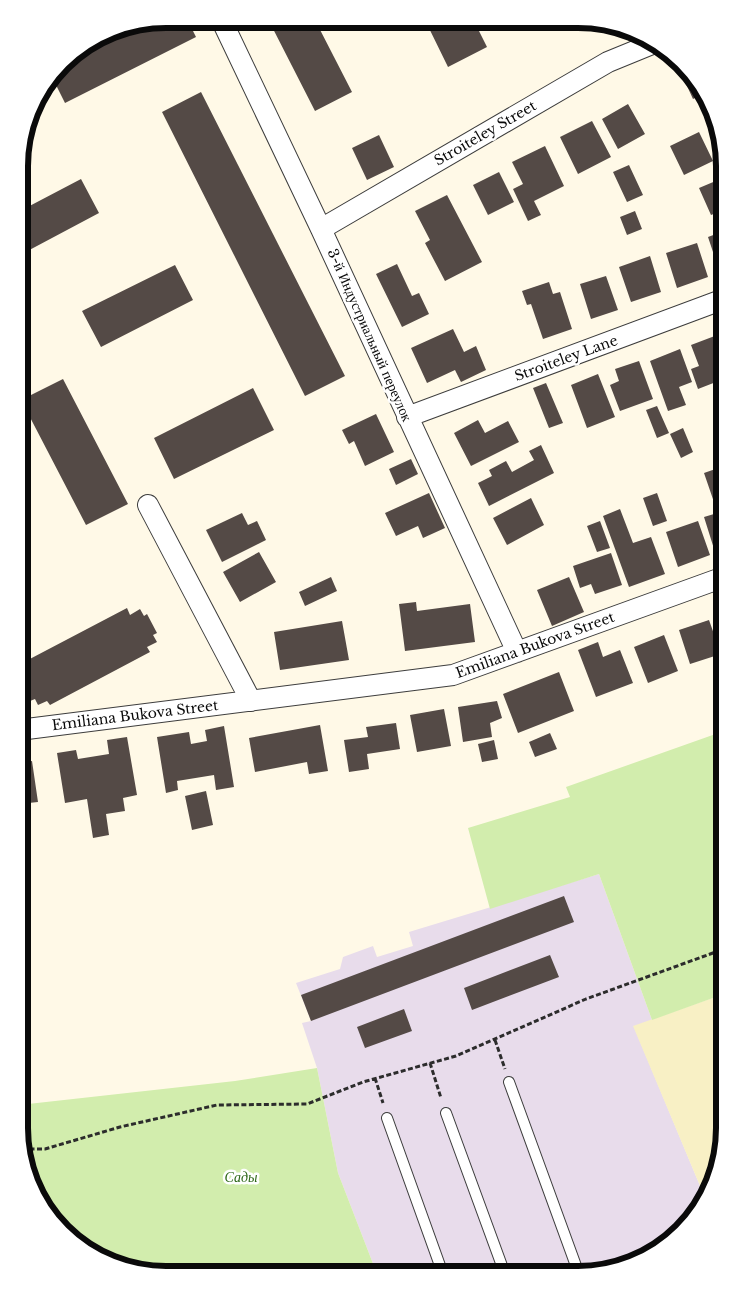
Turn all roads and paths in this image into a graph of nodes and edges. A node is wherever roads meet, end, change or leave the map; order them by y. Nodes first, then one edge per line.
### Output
1 (225, 28) edge
2 (646, 46) edge
3 (321, 228) junction
4 (716, 302) edge
5 (407, 417) junction
6 (148, 505) dead end
7 (716, 579) edge
8 (517, 652) junction
9 (251, 701) junction
10 (27, 729) edge
11 (715, 952) edge
12 (495, 1040) junction
13 (430, 1063) junction
14 (375, 1078) junction
15 (509, 1082) joint
16 (446, 1113) joint
17 (388, 1118) joint
18 (29, 1149) edge
19 (440, 1266) edge
20 (502, 1266) edge
21 (576, 1266) edge

1 - 3 street, 3-й Индустриальный переулок
2 - 3 street, Stroiteley Street
3 - 5 street, 3-й Индустриальный переулок
4 - 5 street, Stroiteley Lane
5 - 8 street, 3-й Индустриальный переулок
6 - 9 street
7 - 8 street, Emiliana Bukova Street
8 - 9 street, Emiliana Bukova Street
9 - 10 street, Emiliana Bukova Street
11 - 12 path
12 - 13 path
12 - 15 path
13 - 14 path
13 - 16 path
14 - 17 path
14 - 18 path
15 - 21 lane
16 - 20 lane
17 - 19 lane

